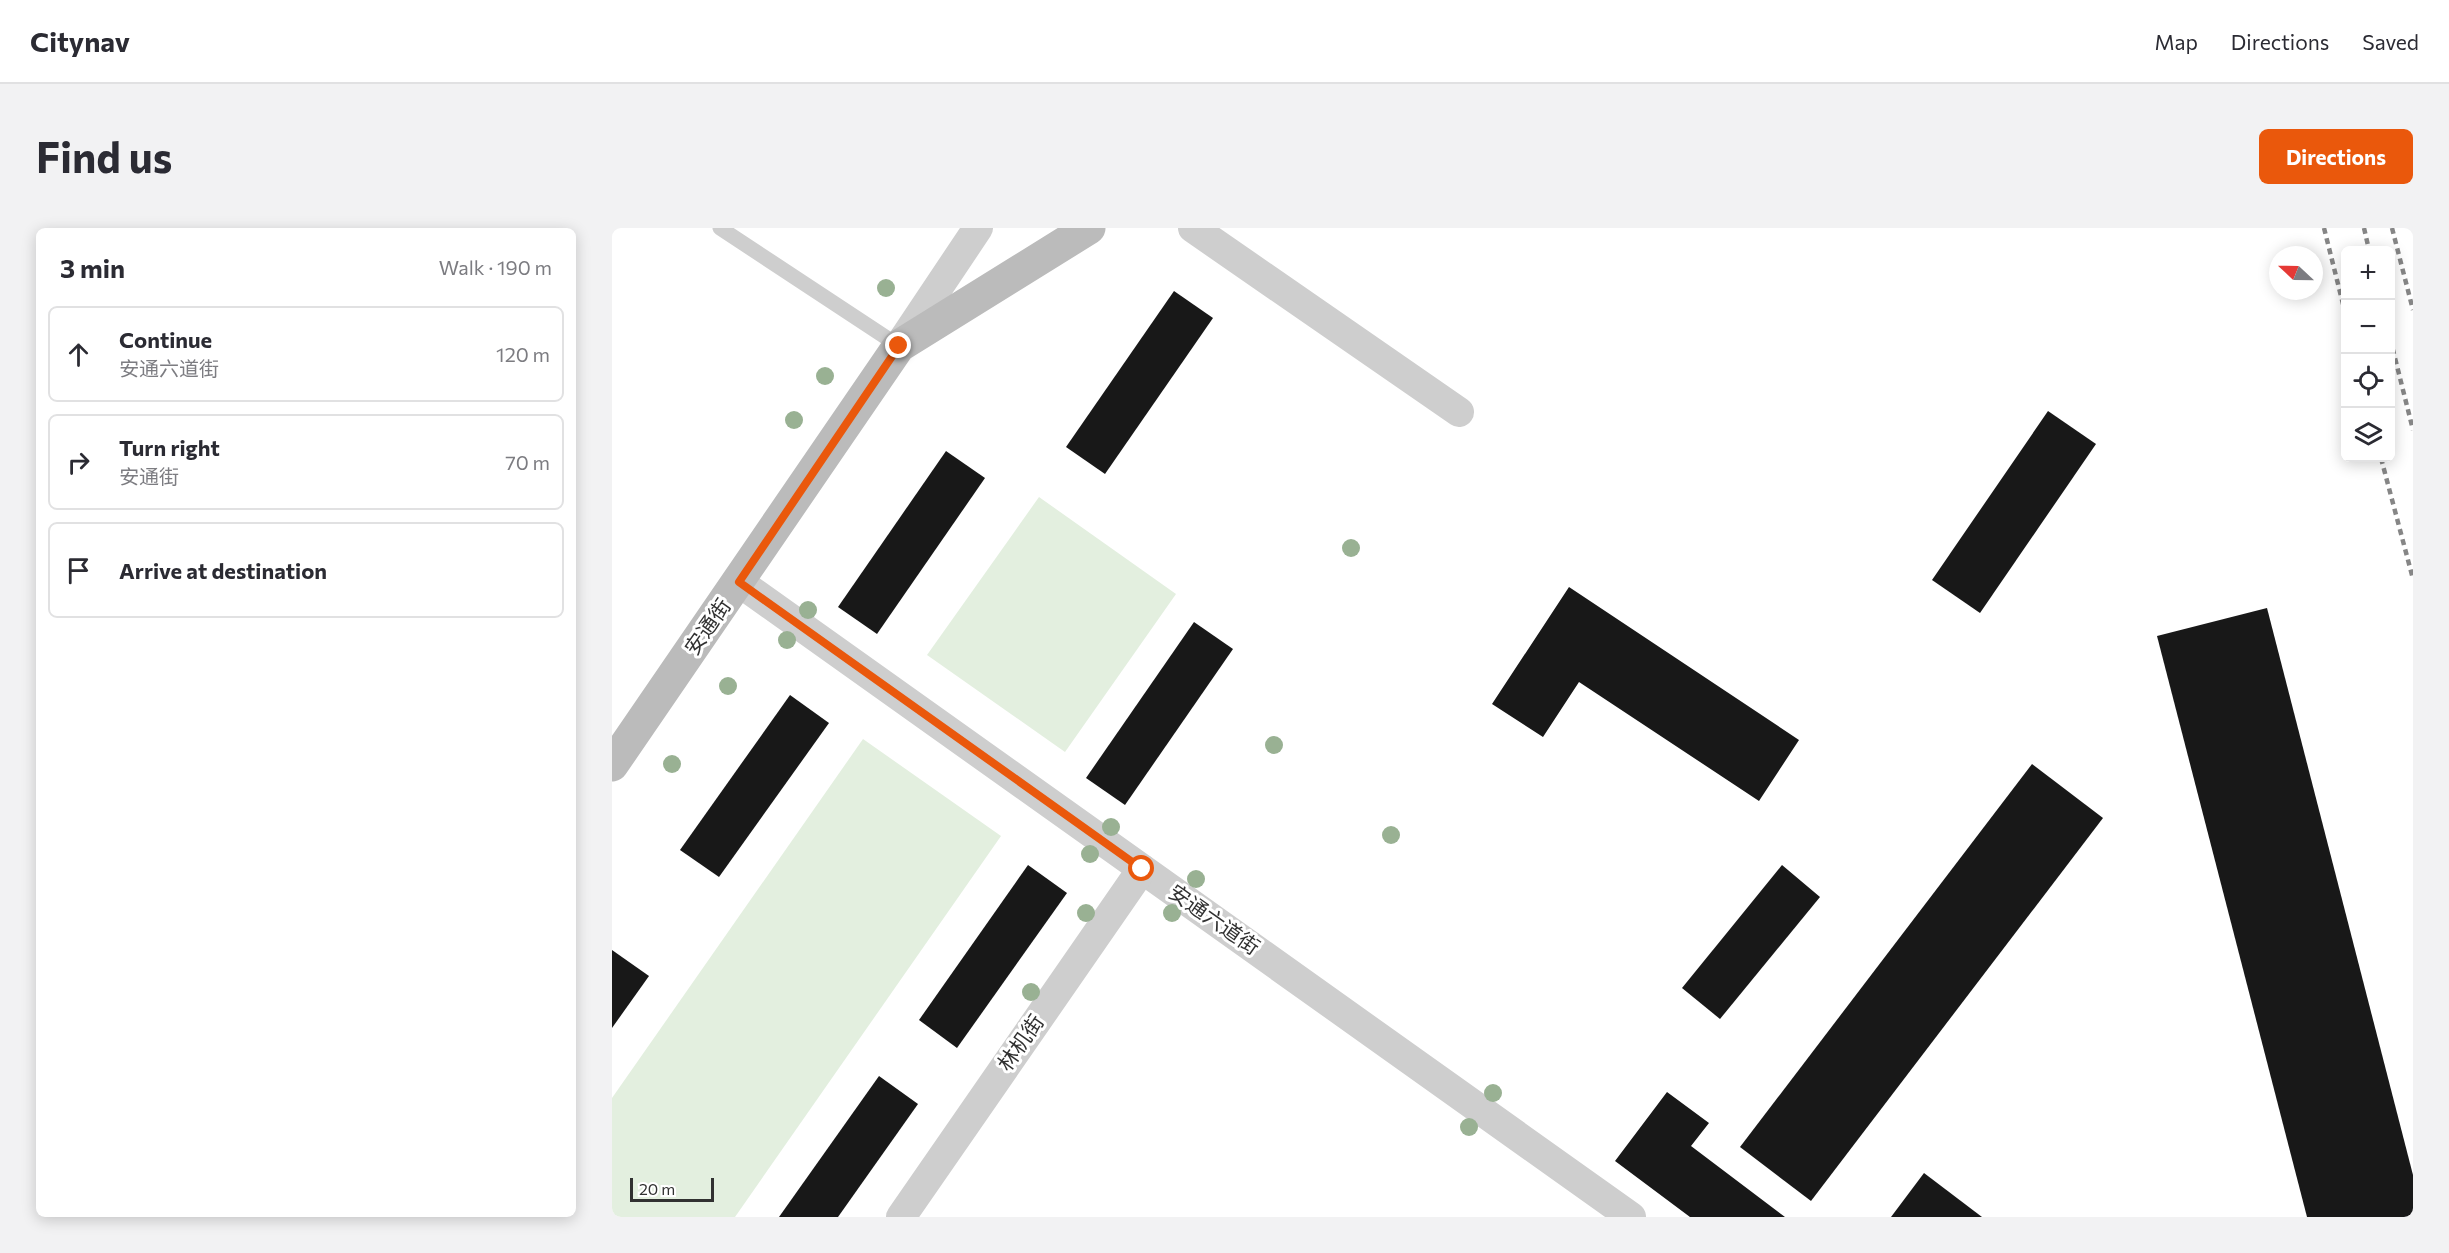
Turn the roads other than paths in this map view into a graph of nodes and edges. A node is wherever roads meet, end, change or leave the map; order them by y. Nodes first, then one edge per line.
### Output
1 (720, 228) edge
2 (978, 228) edge
3 (1089, 228) edge
4 (1193, 228) edge
5 (899, 346) junction
6 (1459, 412) dead end
7 (739, 582) junction
8 (612, 765) edge
9 (1142, 869) junction
10 (901, 1217) edge
11 (1630, 1217) edge

1 - 5 lane
2 - 5 street
3 - 5 main road, 安通街
4 - 6 street
5 - 7 main road, 安通街
7 - 8 main road, 安通街
7 - 9 street, 安通六道街
9 - 10 street, 林机街
9 - 11 street, 安通六道街

